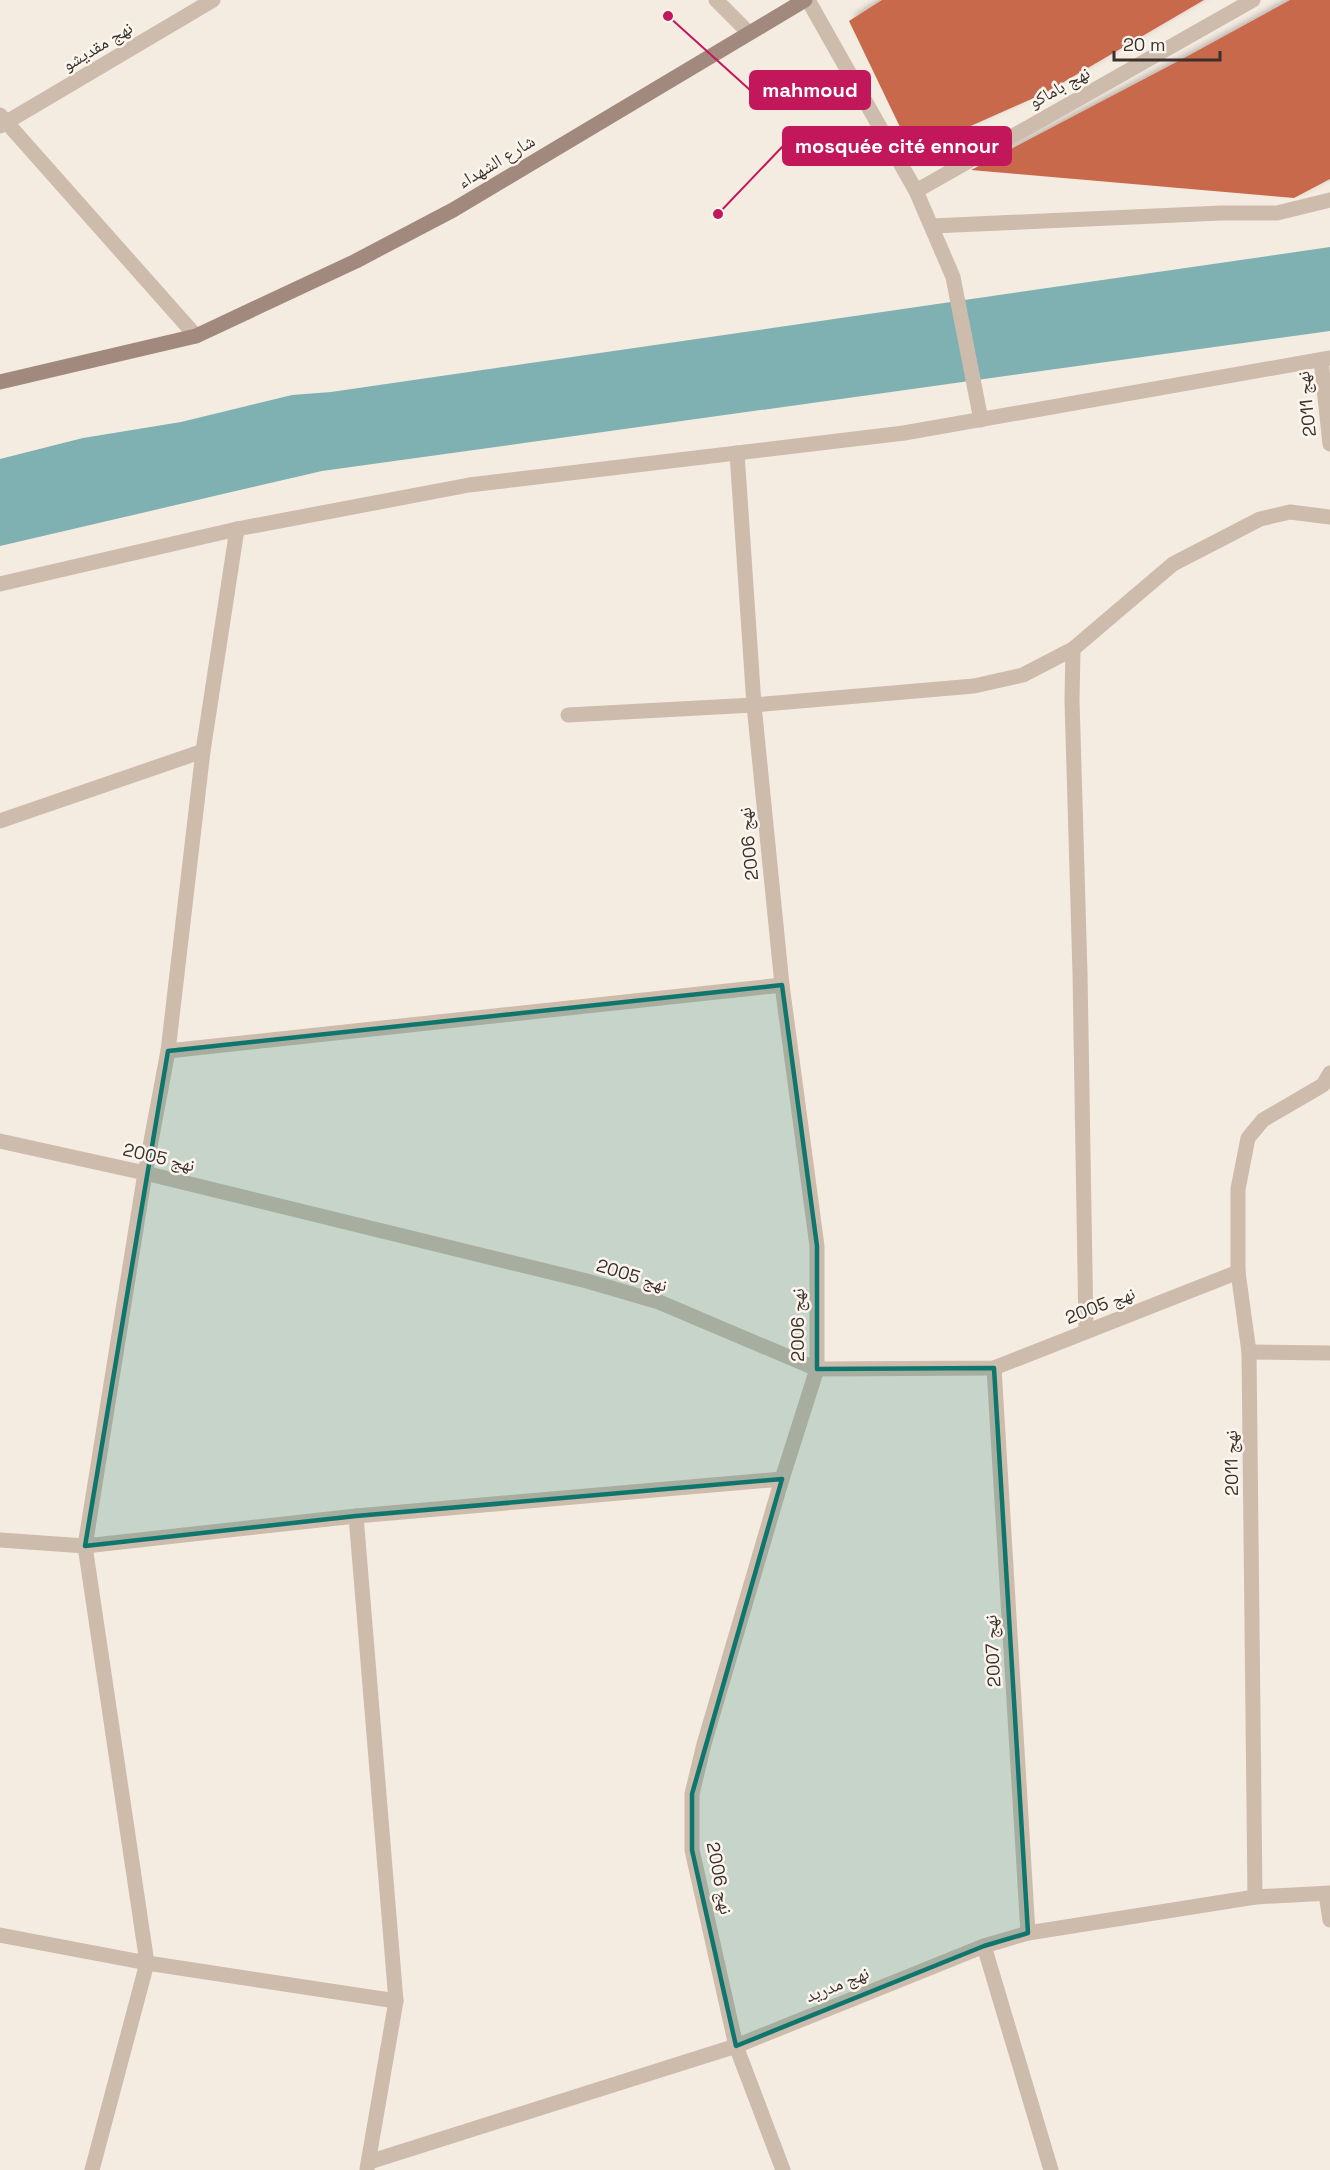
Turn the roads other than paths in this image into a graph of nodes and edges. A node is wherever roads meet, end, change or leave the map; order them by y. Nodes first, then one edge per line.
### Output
1 (213, 0) edge
2 (716, 0) edge
3 (806, 0) edge
4 (1253, 0) edge
5 (749, 33) junction
6 (2, 121) edge
7 (916, 191) junction
8 (1330, 200) edge
9 (932, 226) junction
10 (196, 336) junction
11 (1326, 359) edge
12 (0, 382) edge
13 (981, 420) junction
14 (1330, 444) edge
15 (737, 453) junction
16 (1330, 517) edge
17 (237, 529) junction
18 (0, 584) edge
19 (1073, 649) junction
20 (754, 705) junction
21 (568, 715) dead end
22 (203, 751) junction
23 (0, 821) edge
24 (782, 985) junction
25 (168, 1051) junction
26 (1330, 1073) edge
27 (0, 1140) edge
28 (145, 1173) junction
29 (1238, 1272) junction
30 (1086, 1331) junction
31 (1249, 1352) junction
32 (1330, 1353) edge
33 (994, 1368) junction
34 (818, 1369) junction
35 (782, 1479) junction
36 (356, 1516) junction
37 (0, 1540) edge
38 (85, 1546) junction
39 (1328, 1894) edge
40 (1255, 1897) junction
41 (1330, 1920) edge
42 (1028, 1933) junction
43 (0, 1935) edge
44 (984, 1946) junction
45 (147, 1963) junction
46 (396, 2001) junction
47 (736, 2046) junction
48 (368, 2166) edge
49 (92, 2170) edge
50 (783, 2170) edge
51 (1051, 2170) edge

1 - 6 street, نهج مقديشو
2 - 5 street
3 - 5 main road, شارع الشهداء
3 - 7 street
4 - 7 street, نهج باماكو
5 - 10 main road, شارع الشهداء
6 - 10 street
7 - 9 street
8 - 9 street
9 - 13 street
10 - 12 main road, شارع الشهداء
11 - 13 street
11 - 14 street, نهج 2011
13 - 15 street
15 - 17 street
15 - 20 street, نهج 2006
16 - 19 street
17 - 18 street
17 - 22 street
19 - 20 street
19 - 30 street
20 - 21 street
20 - 24 street, نهج 2006
22 - 23 street
22 - 25 street
24 - 25 street
24 - 34 street, نهج 2006
25 - 28 street
26 - 29 street, نهج 2011
27 - 28 street, نهج 2005
28 - 34 street, نهج 2005
28 - 38 street
29 - 30 street, نهج 2005
29 - 31 street, نهج 2011
30 - 33 street, نهج 2005
31 - 32 street
31 - 40 street, نهج 2011
33 - 34 street, نهج 2005
33 - 42 street, نهج 2007
34 - 35 street, نهج 2006
35 - 36 street
35 - 47 street, نهج 2006
36 - 38 street
36 - 46 street
37 - 38 street
38 - 45 street
39 - 40 street, نهج مدريد
39 - 41 street
40 - 42 street, نهج مدريد
42 - 44 street, نهج مدريد
43 - 45 street
44 - 47 street, نهج مدريد
44 - 51 street
45 - 46 street
45 - 49 street
46 - 48 street
47 - 48 street, نهج مدريد
47 - 50 street, نهج 2006

